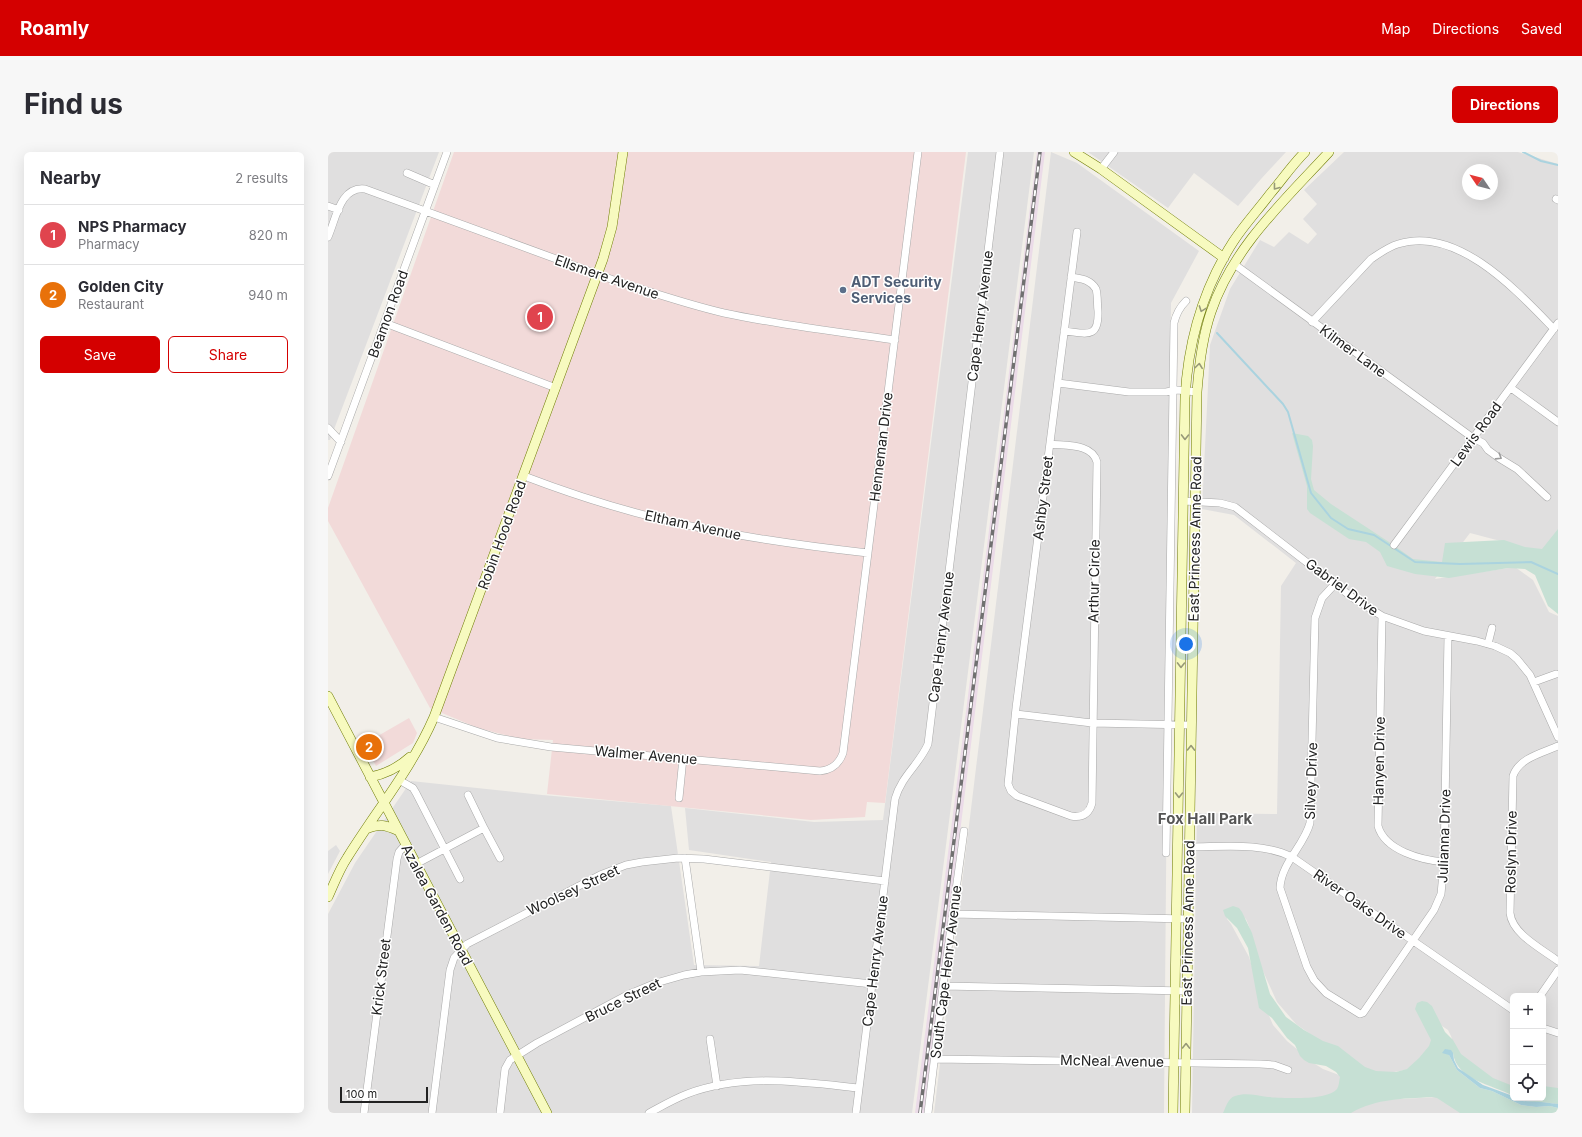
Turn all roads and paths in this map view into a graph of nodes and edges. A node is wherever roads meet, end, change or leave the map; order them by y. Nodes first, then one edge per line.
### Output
1 (447, 152) edge
2 (623, 152) edge
3 (918, 152) edge
4 (1000, 152) edge
5 (1074, 152) edge
6 (1114, 152) edge
7 (1305, 152) edge
8 (1330, 152) edge
9 (1101, 169) junction
10 (407, 173) dead end
11 (436, 185) junction
12 (328, 206) edge
13 (339, 210) junction
14 (426, 211) junction
15 (1077, 232) dead end
16 (328, 237) edge
17 (1229, 261) junction
18 (598, 274) junction
19 (1071, 277) junction
20 (1186, 301) dead end
21 (1312, 322) junction
22 (385, 323) junction
23 (1556, 326) edge
24 (1064, 331) junction
25 (895, 340) junction
26 (1058, 383) junction
27 (556, 388) junction
28 (1510, 388) junction
29 (1172, 391) junction
30 (1186, 391) junction
31 (1197, 392) junction
32 (1558, 422) edge
33 (328, 428) edge
34 (1473, 438) junction
35 (341, 442) junction
36 (1050, 444) junction
37 (328, 476) edge
38 (524, 476) junction
39 (1547, 497) dead end
40 (1183, 501) junction
41 (1195, 502) junction
42 (1394, 545) dead end
43 (868, 553) junction
44 (1334, 584) junction
45 (1382, 616) junction
46 (1492, 628) dead end
47 (1448, 636) junction
48 (1488, 644) junction
49 (1556, 674) dead end
50 (1534, 682) junction
51 (328, 696) edge
52 (1016, 714) junction
53 (434, 716) junction
54 (1092, 723) junction
55 (1168, 725) junction
56 (1180, 725) junction
57 (1191, 725) junction
58 (1558, 737) edge
59 (844, 743) joint
60 (1558, 746) edge
61 (417, 751) junction
62 (1092, 755) joint
63 (683, 758) junction
64 (370, 777) junction
65 (399, 780) junction
66 (468, 795) dead end
67 (679, 798) dead end
68 (384, 803) junction
69 (484, 828) junction
70 (366, 829) junction
71 (399, 831) junction
72 (964, 831) dead end
73 (406, 844) junction
74 (1189, 847) junction
75 (445, 849) junction
76 (1166, 853) dead end
77 (1292, 857) junction
78 (500, 858) dead end
79 (685, 858) junction
80 (1444, 862) junction
81 (416, 864) junction
82 (460, 879) dead end
83 (885, 881) junction
84 (328, 896) edge
85 (953, 914) junction
86 (1176, 918) junction
87 (1188, 919) junction
88 (1413, 941) junction
89 (461, 949) junction
90 (1558, 961) edge
91 (1558, 970) edge
92 (701, 972) junction
93 (872, 984) junction
94 (943, 986) junction
95 (1175, 991) junction
96 (1187, 991) junction
97 (1542, 993) edge
98 (1510, 1008) edge
99 (1363, 1013) joint
100 (1546, 1029) edge
101 (1558, 1032) edge
102 (710, 1039) dead end
103 (517, 1055) junction
104 (935, 1059) junction
105 (1174, 1062) junction
106 (1186, 1062) junction
107 (1288, 1070) dead end
108 (717, 1086) junction
109 (859, 1088) junction
110 (364, 1113) edge
111 (432, 1113) edge
112 (500, 1113) edge
113 (547, 1113) edge
114 (649, 1113) edge
115 (856, 1113) edge
116 (928, 1113) edge
117 (1173, 1113) edge
118 (1185, 1113) edge

1 - 11 street, Beamon Road
2 - 18 main road, Robin Hood Road
3 - 25 street, Henneman Drive
4 - 83 street, Cape Henry Avenue
5 - 9 main road, Kilmer Lane
6 - 9 street
7 -> 17 main road
8 - 17 main road, East Princess Anne Road
9 - 17 main road, Kilmer Lane
10 - 11 street
11 - 14 street, Beamon Road
12 - 13 street
13 - 14 street, Ellsmere Avenue
13 - 16 street, Ellsmere Avenue
14 - 18 street, Ellsmere Avenue
14 - 22 street, Beamon Road
15 - 19 street, Ashby Street
17 - 21 street, Kilmer Lane
17 -> 30 main road, East Princess Anne Road
31 -> 17 main road, East Princess Anne Road
18 - 25 street, Ellsmere Avenue
18 - 27 main road, Robin Hood Road
19 - 24 street, Ashby Street
19 - 24 street
20 - 29 street
21 - 23 street
21 - 34 street, Kilmer Lane
22 - 27 street
22 - 35 street, Beamon Road
23 - 28 street, Lewis Road
24 - 26 street, Ashby Street
25 - 43 street, Henneman Drive
26 - 29 street
26 - 36 street, Ashby Street
27 - 38 main road, Robin Hood Road
28 - 32 street
28 - 34 street, Lewis Road
29 - 30 street
29 - 55 street
30 - 31 street
30 -> 40 main road, East Princess Anne Road
31 - 41 main road, East Princess Anne Road
33 - 35 street
34 -> 39 street, Kilmer Lane
34 - 42 street, Lewis Road
35 - 37 street, Beamon Road
36 - 52 street, Ashby Street
36 - 54 street, Arthur Circle
38 - 43 street, Eltham Avenue
38 - 53 main road, Robin Hood Road
40 - 41 street, Gabriel Drive
40 -> 56 main road, East Princess Anne Road
41 - 44 street, Gabriel Drive
41 - 57 main road, East Princess Anne Road
43 - 59 street, Henneman Drive
44 - 45 street, Gabriel Drive
44 - 77 street, Silvey Drive
45 - 47 street, Gabriel Drive
45 - 80 street, Hanyen Drive
46 - 48 street
47 - 48 street, Gabriel Drive
47 - 80 street, Julianna Drive
48 - 50 street, Gabriel Drive
49 - 50 street
50 - 58 street, Gabriel Drive
51 - 64 main road, Azalea Garden Road
52 - 54 street
52 - 62 street, Ashby Street
53 - 61 main road, Robin Hood Road
53 - 63 street, Walmer Avenue
54 - 55 street
54 - 62 street, Arthur Circle
55 - 56 street
55 - 76 street
56 - 57 street
56 -> 86 main road, East Princess Anne Road
74 -> 57 main road, East Princess Anne Road
59 - 63 street, Walmer Avenue
60 - 90 street, Roslyn Drive
61 - 64 main road
61 - 65 main road, Robin Hood Road
63 - 67 street
64 - 68 main road, Azalea Garden Road
65 - 68 main road, Robin Hood Road
65 - 75 street
66 - 69 street
68 - 70 main road, Robin Hood Road
68 - 71 main road, Azalea Garden Road
69 - 75 street
69 - 78 street
70 - 71 main road
70 - 84 main road, Robin Hood Road
71 - 73 main road, Azalea Garden Road
72 - 85 street, South Cape Henry Avenue
73 - 81 main road, Azalea Garden Road
73 - 110 street, Krick Street
74 - 77 street, River Oaks Drive
74 - 87 main road, East Princess Anne Road
75 - 81 street
75 - 82 street
77 - 88 street, River Oaks Drive
77 - 99 street, Silvey Drive
79 - 83 street, Woolsey Street
79 - 89 street, Woolsey Street
79 - 92 street
80 - 88 street, Julianna Drive
81 - 89 main road, Azalea Garden Road
83 - 93 street, Cape Henry Avenue
85 - 86 street
85 - 94 street, South Cape Henry Avenue
86 - 87 street
86 - 95 main road, East Princess Anne Road
87 - 96 main road, East Princess Anne Road
88 - 98 street, River Oaks Drive
88 - 99 street, Julianna Drive
89 - 103 main road, Azalea Garden Road
89 - 111 street, Woolsey Street
91 - 97 street
92 - 93 street, Bruce Street
92 - 103 street, Bruce Street
93 - 109 street, Cape Henry Avenue
94 - 95 street
94 - 104 street, South Cape Henry Avenue
95 - 96 street
95 - 105 main road, East Princess Anne Road
106 -> 96 main road, East Princess Anne Road
100 - 101 street
102 - 108 street
103 - 112 street, Bruce Street
103 - 113 main road, Azalea Garden Road
104 - 105 street, McNeal Avenue
104 - 116 street, South Cape Henry Avenue
105 - 106 street, McNeal Avenue
105 - 117 main road, East Princess Anne Road
106 - 107 street, McNeal Avenue
106 - 118 main road, East Princess Anne Road
108 - 109 street
108 - 114 street
109 - 115 street, Cape Henry Avenue

